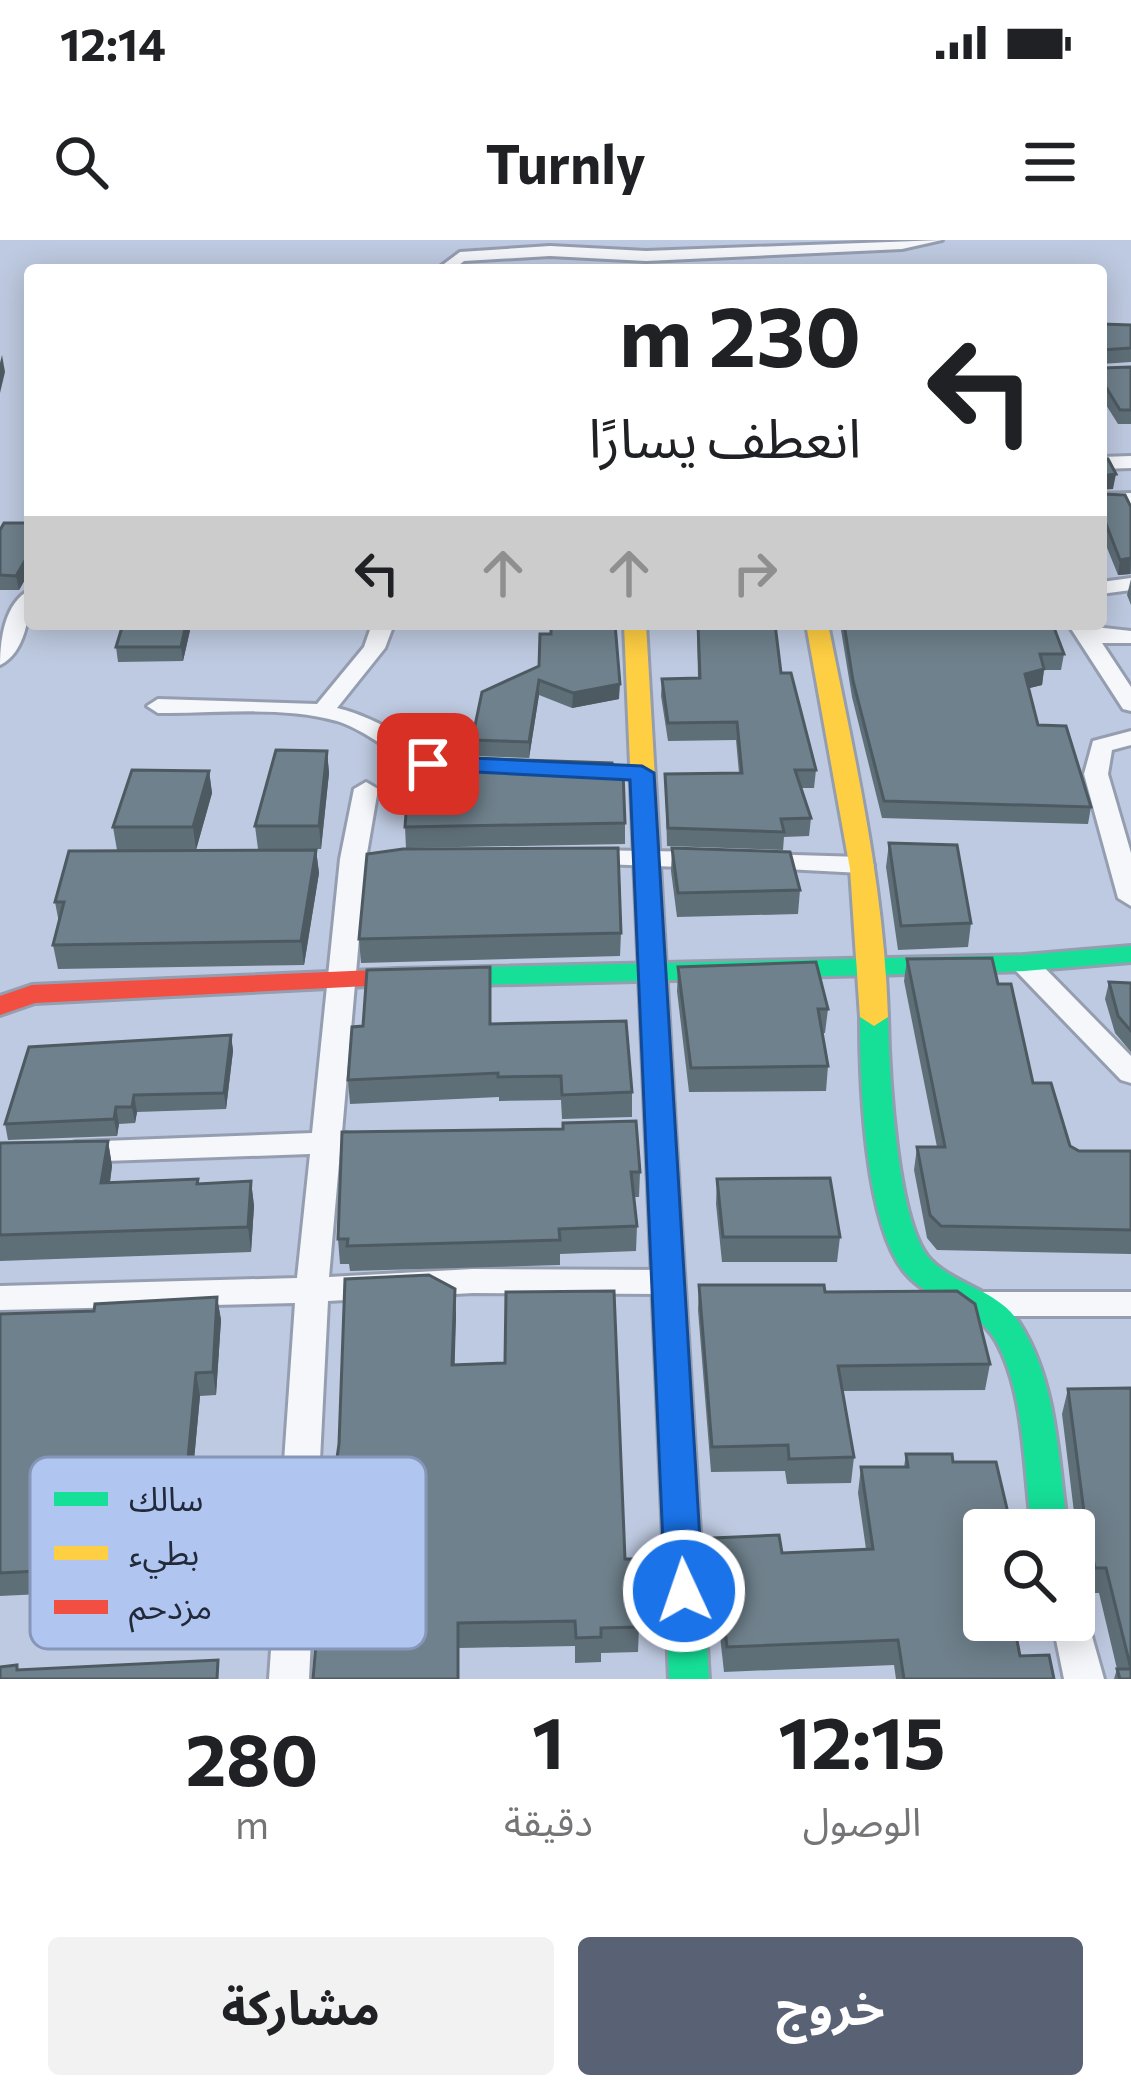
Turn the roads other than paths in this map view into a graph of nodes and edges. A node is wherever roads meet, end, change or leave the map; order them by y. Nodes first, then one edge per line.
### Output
1 (935, 240) edge
2 (449, 264) edge
3 (24, 608) edge
4 (380, 630) edge
5 (635, 630) edge
6 (818, 630) edge
7 (1083, 630) edge
8 (1131, 637) edge
9 (0, 658) edge
10 (1131, 704) edge
11 (158, 706) dead end
12 (322, 711) junction
13 (1131, 738) edge
14 (490, 768) edge
15 (366, 789) dead end
16 (1123, 831) edge
17 (556, 858) edge
18 (646, 858) junction
19 (861, 865) junction
20 (1131, 898) edge
21 (1131, 954) edge
22 (1024, 963) junction
23 (874, 966) junction
24 (652, 974) junction
25 (343, 979) junction
26 (0, 1006) edge
27 (1131, 1073) edge
28 (375, 1141) edge
29 (327, 1143) junction
30 (47, 1153) edge
31 (667, 1282) junction
32 (312, 1290) junction
33 (0, 1298) edge
34 (981, 1304) junction
35 (1131, 1304) edge
36 (303, 1457) edge
37 (1047, 1509) edge
38 (1076, 1641) edge
39 (292, 1649) edge
40 (290, 1679) edge
41 (689, 1679) edge
42 (1084, 1679) edge

1 - 2 street
3 - 9 street
4 - 12 street
5 - 18 street
6 - 19 street
7 - 8 street
7 - 10 street
11 - 12 street
12 - 14 street
13 - 16 street
15 - 25 street
16 - 20 street
17 - 18 street
18 - 19 street
18 - 24 street
19 - 23 street
21 - 22 street
22 - 23 street
22 - 27 street
23 - 24 street
23 - 34 street
24 - 25 street
24 - 31 street
25 - 26 street
25 - 29 street
28 - 29 street
29 - 30 street
29 - 32 street
31 - 32 street
31 - 41 street
32 - 33 street
32 - 36 street
34 - 35 street
34 - 37 street
38 - 42 street
39 - 40 street

